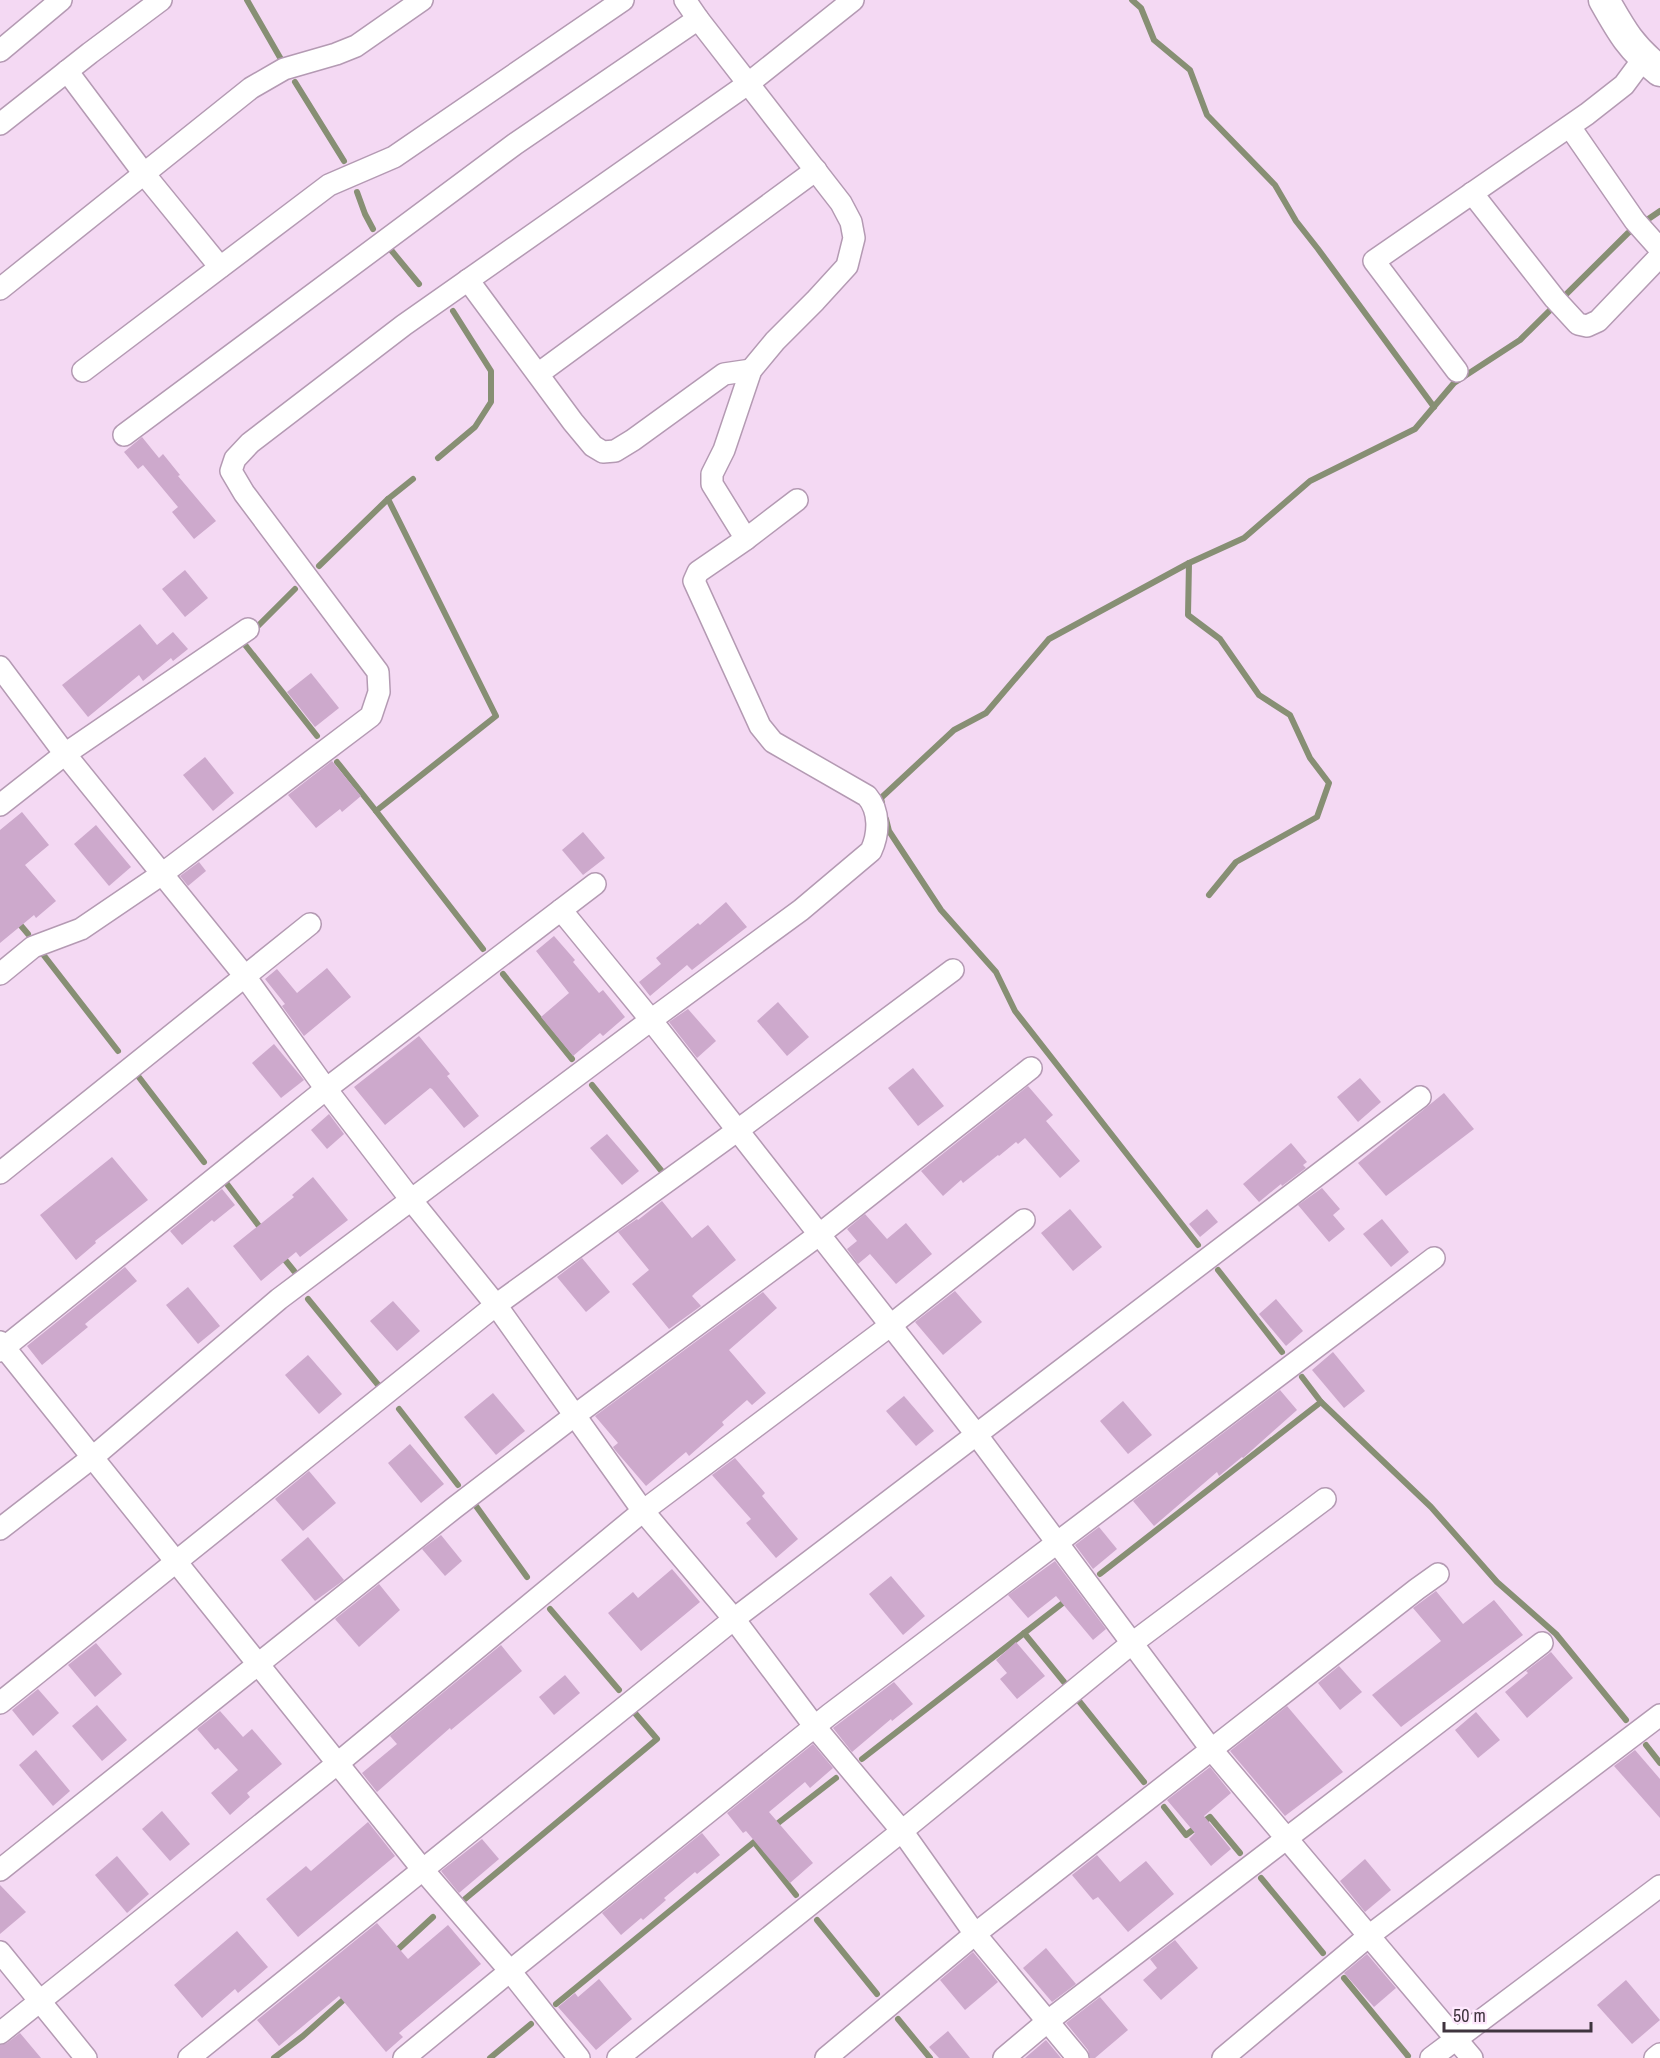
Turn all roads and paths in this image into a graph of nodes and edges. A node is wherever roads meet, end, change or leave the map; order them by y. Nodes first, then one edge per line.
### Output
1 (61, 0) edge
2 (161, 0) edge
3 (422, 0) edge
4 (622, 0) edge
5 (685, 0) edge
6 (853, 0) edge
7 (1604, 0) edge
8 (698, 18) junction
9 (0, 51) edge
10 (1652, 65) edge
11 (67, 71) junction
12 (749, 83) junction
13 (0, 124) edge
14 (1570, 127) junction
15 (816, 170) junction
16 (144, 175) junction
17 (1472, 193) junction
18 (1648, 236) edge
19 (1660, 256) edge
20 (220, 267) junction
21 (468, 280) junction
22 (0, 290) edge
23 (751, 370) junction
24 (83, 371) dead end
25 (1457, 371) dead end
26 (538, 374) junction
27 (124, 435) dead end
28 (797, 500) dead end
29 (746, 539) junction
30 (248, 629) dead end
31 (0, 667) edge
32 (65, 754) junction
33 (0, 805) edge
34 (162, 874) junction
35 (595, 884) dead end
36 (561, 910) junction
37 (310, 924) dead end
38 (953, 970) dead end
39 (0, 974) edge
40 (244, 975) junction
41 (651, 1020) junction
42 (1031, 1068) dead end
43 (326, 1089) junction
44 (1420, 1097) dead end
45 (738, 1130) junction
46 (0, 1173) edge
47 (412, 1201) junction
48 (1024, 1220) dead end
49 (820, 1234) junction
50 (1434, 1258) dead end
51 (496, 1305) junction
52 (891, 1325) junction
53 (2, 1347) edge
54 (574, 1416) junction
55 (976, 1434) junction
56 (93, 1457) junction
57 (1325, 1499) dead end
58 (643, 1511) junction
59 (0, 1529) edge
60 (1057, 1542) junction
61 (176, 1561) junction
62 (1438, 1575) dead end
63 (734, 1619) junction
64 (1542, 1643) dead end
65 (1131, 1644) junction
66 (258, 1665) junction
67 (0, 1703) edge
68 (1660, 1715) edge
69 (815, 1727) junction
70 (1211, 1749) junction
71 (338, 1763) junction
72 (902, 1831) junction
73 (1287, 1837) junction
74 (0, 1870) edge
75 (423, 1870) junction
76 (1660, 1886) edge
77 (975, 1934) junction
78 (1370, 1935) junction
79 (0, 1952) edge
80 (510, 1971) junction
81 (40, 2001) junction
82 (1048, 2021) junction
83 (0, 2033) edge
84 (1456, 2038) junction
85 (1660, 2054) edge
86 (86, 2058) edge
87 (189, 2058) edge
88 (404, 2058) edge
89 (579, 2058) edge
90 (618, 2058) edge
91 (826, 2058) edge
92 (1004, 2058) edge
93 (1078, 2058) edge
94 (1223, 2058) edge
95 (1431, 2058) edge
96 (1472, 2058) edge
97 (1655, 2058) edge

1 - 9 street
2 - 11 street
3 - 16 street
4 - 20 street
5 - 8 street
6 - 12 street
7 - 10 main road
8 - 12 street
8 - 27 street
10 - 14 street
11 - 13 street
11 - 16 street
12 - 15 street
12 - 21 street
14 - 17 street
14 - 18 street
15 - 23 street
15 - 26 street
16 - 20 street
16 - 22 street
17 - 19 street
17 - 25 street
20 - 24 street
21 - 26 street
21 - 34 street
23 - 26 street
23 - 29 street
28 - 29 street
29 - 41 street
30 - 32 street
31 - 32 street
32 - 33 street
32 - 34 street
34 - 39 street
34 - 40 street
35 - 36 street
36 - 41 street
36 - 43 street
37 - 40 street
38 - 45 street
40 - 43 street
40 - 46 street
41 - 45 street
41 - 47 street
42 - 49 street
43 - 47 street
43 - 53 street
44 - 55 street
45 - 49 street
45 - 51 street
47 - 51 street
47 - 56 street
48 - 52 street
49 - 52 street
49 - 54 street
50 - 60 street
51 - 54 street
51 - 61 street
52 - 55 street
52 - 58 street
53 - 56 street
54 - 58 street
54 - 66 street
55 - 60 street
55 - 63 street
56 - 59 street
56 - 61 street
57 - 65 street
58 - 63 street
58 - 71 street
60 - 65 street
60 - 69 street
61 - 66 street
61 - 67 street
62 - 70 street
63 - 69 street
63 - 75 street
64 - 73 street
65 - 70 street
65 - 72 street
66 - 71 street
66 - 74 street
68 - 78 street
69 - 72 street
69 - 80 street
70 - 73 street
70 - 77 street
71 - 75 street
71 - 81 street
72 - 77 street
72 - 90 street
73 - 78 street
73 - 82 street
75 - 80 street
75 - 87 street
76 - 84 street
77 - 82 street
77 - 91 street
78 - 84 street
78 - 94 street
79 - 81 street
80 - 88 street
80 - 89 street
81 - 83 street
81 - 86 street
82 - 92 street
82 - 93 street
84 - 95 street
84 - 96 street
85 - 97 street

